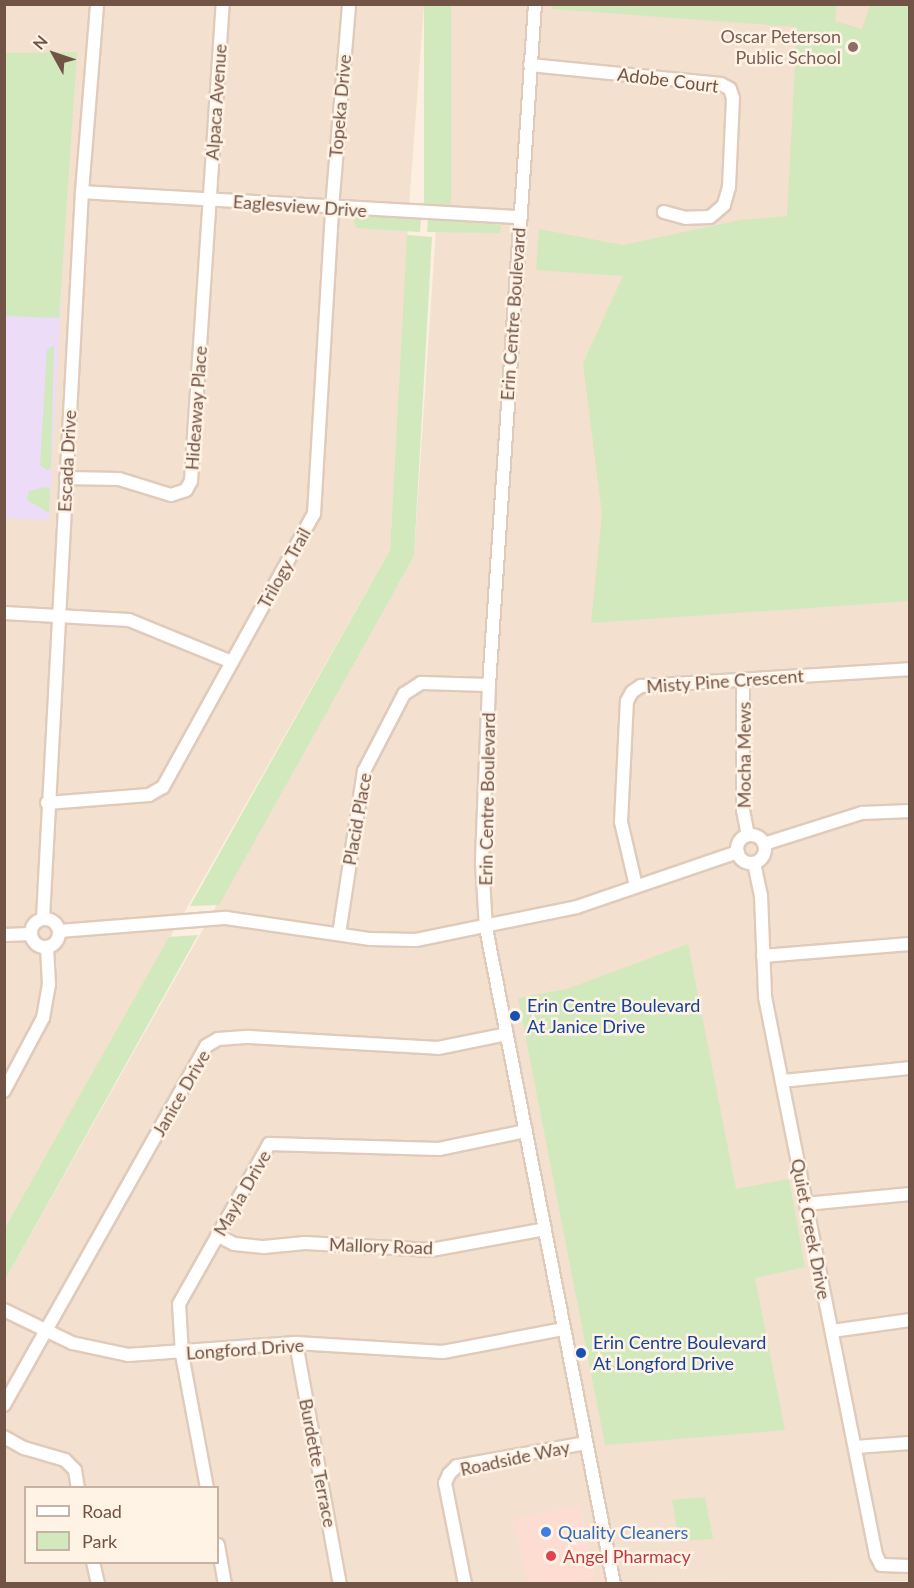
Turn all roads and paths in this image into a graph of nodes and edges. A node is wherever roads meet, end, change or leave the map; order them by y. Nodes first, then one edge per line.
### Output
1 (97, 4) edge
2 (223, 4) edge
3 (349, 4) edge
4 (535, 4) edge
5 (530, 65) junction
6 (82, 192) junction
7 (208, 200) junction
8 (332, 208) junction
9 (664, 212) dead end
10 (519, 217) junction
11 (66, 478) junction
12 (4, 613) edge
13 (58, 614) junction
14 (232, 662) junction
15 (909, 669) edge
16 (743, 679) junction
17 (489, 685) junction
18 (47, 803) junction
19 (909, 811) edge
20 (747, 833) junction
21 (764, 844) junction
22 (738, 852) junction
23 (754, 863) junction
24 (636, 886) junction
25 (43, 918) junction
26 (486, 928) junction
27 (59, 931) junction
28 (30, 934) junction
29 (339, 934) junction
30 (4, 935) edge
31 (909, 944) edge
32 (46, 947) junction
33 (763, 956) junction
34 (507, 1034) junction
35 (909, 1068) edge
36 (782, 1081) junction
37 (4, 1091) edge
38 (526, 1131) junction
39 (909, 1194) edge
40 (806, 1204) junction
41 (544, 1229) junction
42 (217, 1235) junction
43 (4, 1310) edge
44 (909, 1320) edge
45 (564, 1329) junction
46 (46, 1330) junction
47 (832, 1331) junction
48 (296, 1343) junction
49 (182, 1354) junction
50 (4, 1405) edge
51 (4, 1437) edge
52 (586, 1443) junction
53 (909, 1443) edge
54 (855, 1447) junction
55 (78, 1486) edge
56 (207, 1486) edge
57 (219, 1551) edge
58 (93, 1564) edge
59 (909, 1566) edge
60 (98, 1584) edge
61 (225, 1584) edge
62 (340, 1584) edge
63 (465, 1584) edge
64 (614, 1584) edge

1 - 6 street, Escada Drive
2 - 7 street, Alpaca Avenue
3 - 8 street, Topeka Drive
4 - 5 street, Erin Centre Boulevard
5 - 9 street, Adobe Court
5 - 10 street, Erin Centre Boulevard
6 - 7 street, Eaglesview Drive
6 - 11 street, Escada Drive
7 - 8 street, Eaglesview Drive
7 - 11 street, Hideaway Place
8 - 10 street, Eaglesview Drive
8 - 14 street, Trilogy Trail
10 - 17 street, Erin Centre Boulevard
11 - 13 street, Escada Drive
12 - 13 street
13 - 14 street
13 - 18 street, Escada Drive
14 - 18 street, Trilogy Trail
15 - 16 street, Misty Pine Crescent
16 - 20 street, Mocha Mews
16 - 24 street, Misty Pine Crescent
17 - 26 street, Erin Centre Boulevard
17 - 29 street, Placid Place
18 - 25 street, Escada Drive
19 - 21 street
20 - 21 street
20 - 22 street
21 - 23 street
22 - 23 street
22 - 24 street
23 - 33 street, Quiet Creek Drive
24 - 26 street
25 - 27 street
25 - 28 street
26 - 29 street
26 - 34 street, Erin Centre Boulevard
27 - 29 street
27 - 32 street
28 - 30 street
28 - 32 street
31 - 33 street
32 - 37 street
33 - 36 street, Quiet Creek Drive
34 - 38 street, Erin Centre Boulevard
34 - 46 street, Janice Drive
35 - 36 street
36 - 40 street, Quiet Creek Drive
38 - 41 street, Erin Centre Boulevard
38 - 42 street, Mayla Drive
39 - 40 street
40 - 47 street, Quiet Creek Drive
41 - 42 street, Mallory Road
41 - 45 street, Erin Centre Boulevard
42 - 49 street, Mayla Drive
43 - 46 street, Longford Drive
44 - 47 street
45 - 48 street, Longford Drive
45 - 52 street, Erin Centre Boulevard
46 - 49 street, Longford Drive
46 - 50 street, Janice Drive
47 - 54 street, Quiet Creek Drive
48 - 49 street, Longford Drive
48 - 62 street, Burdette Terrace
49 - 56 street, Mayla Drive
51 - 55 street
52 - 63 street, Roadside Way
52 - 64 street, Erin Centre Boulevard
53 - 54 street
54 - 59 street, Quiet Creek Drive
57 - 61 street
58 - 60 street

